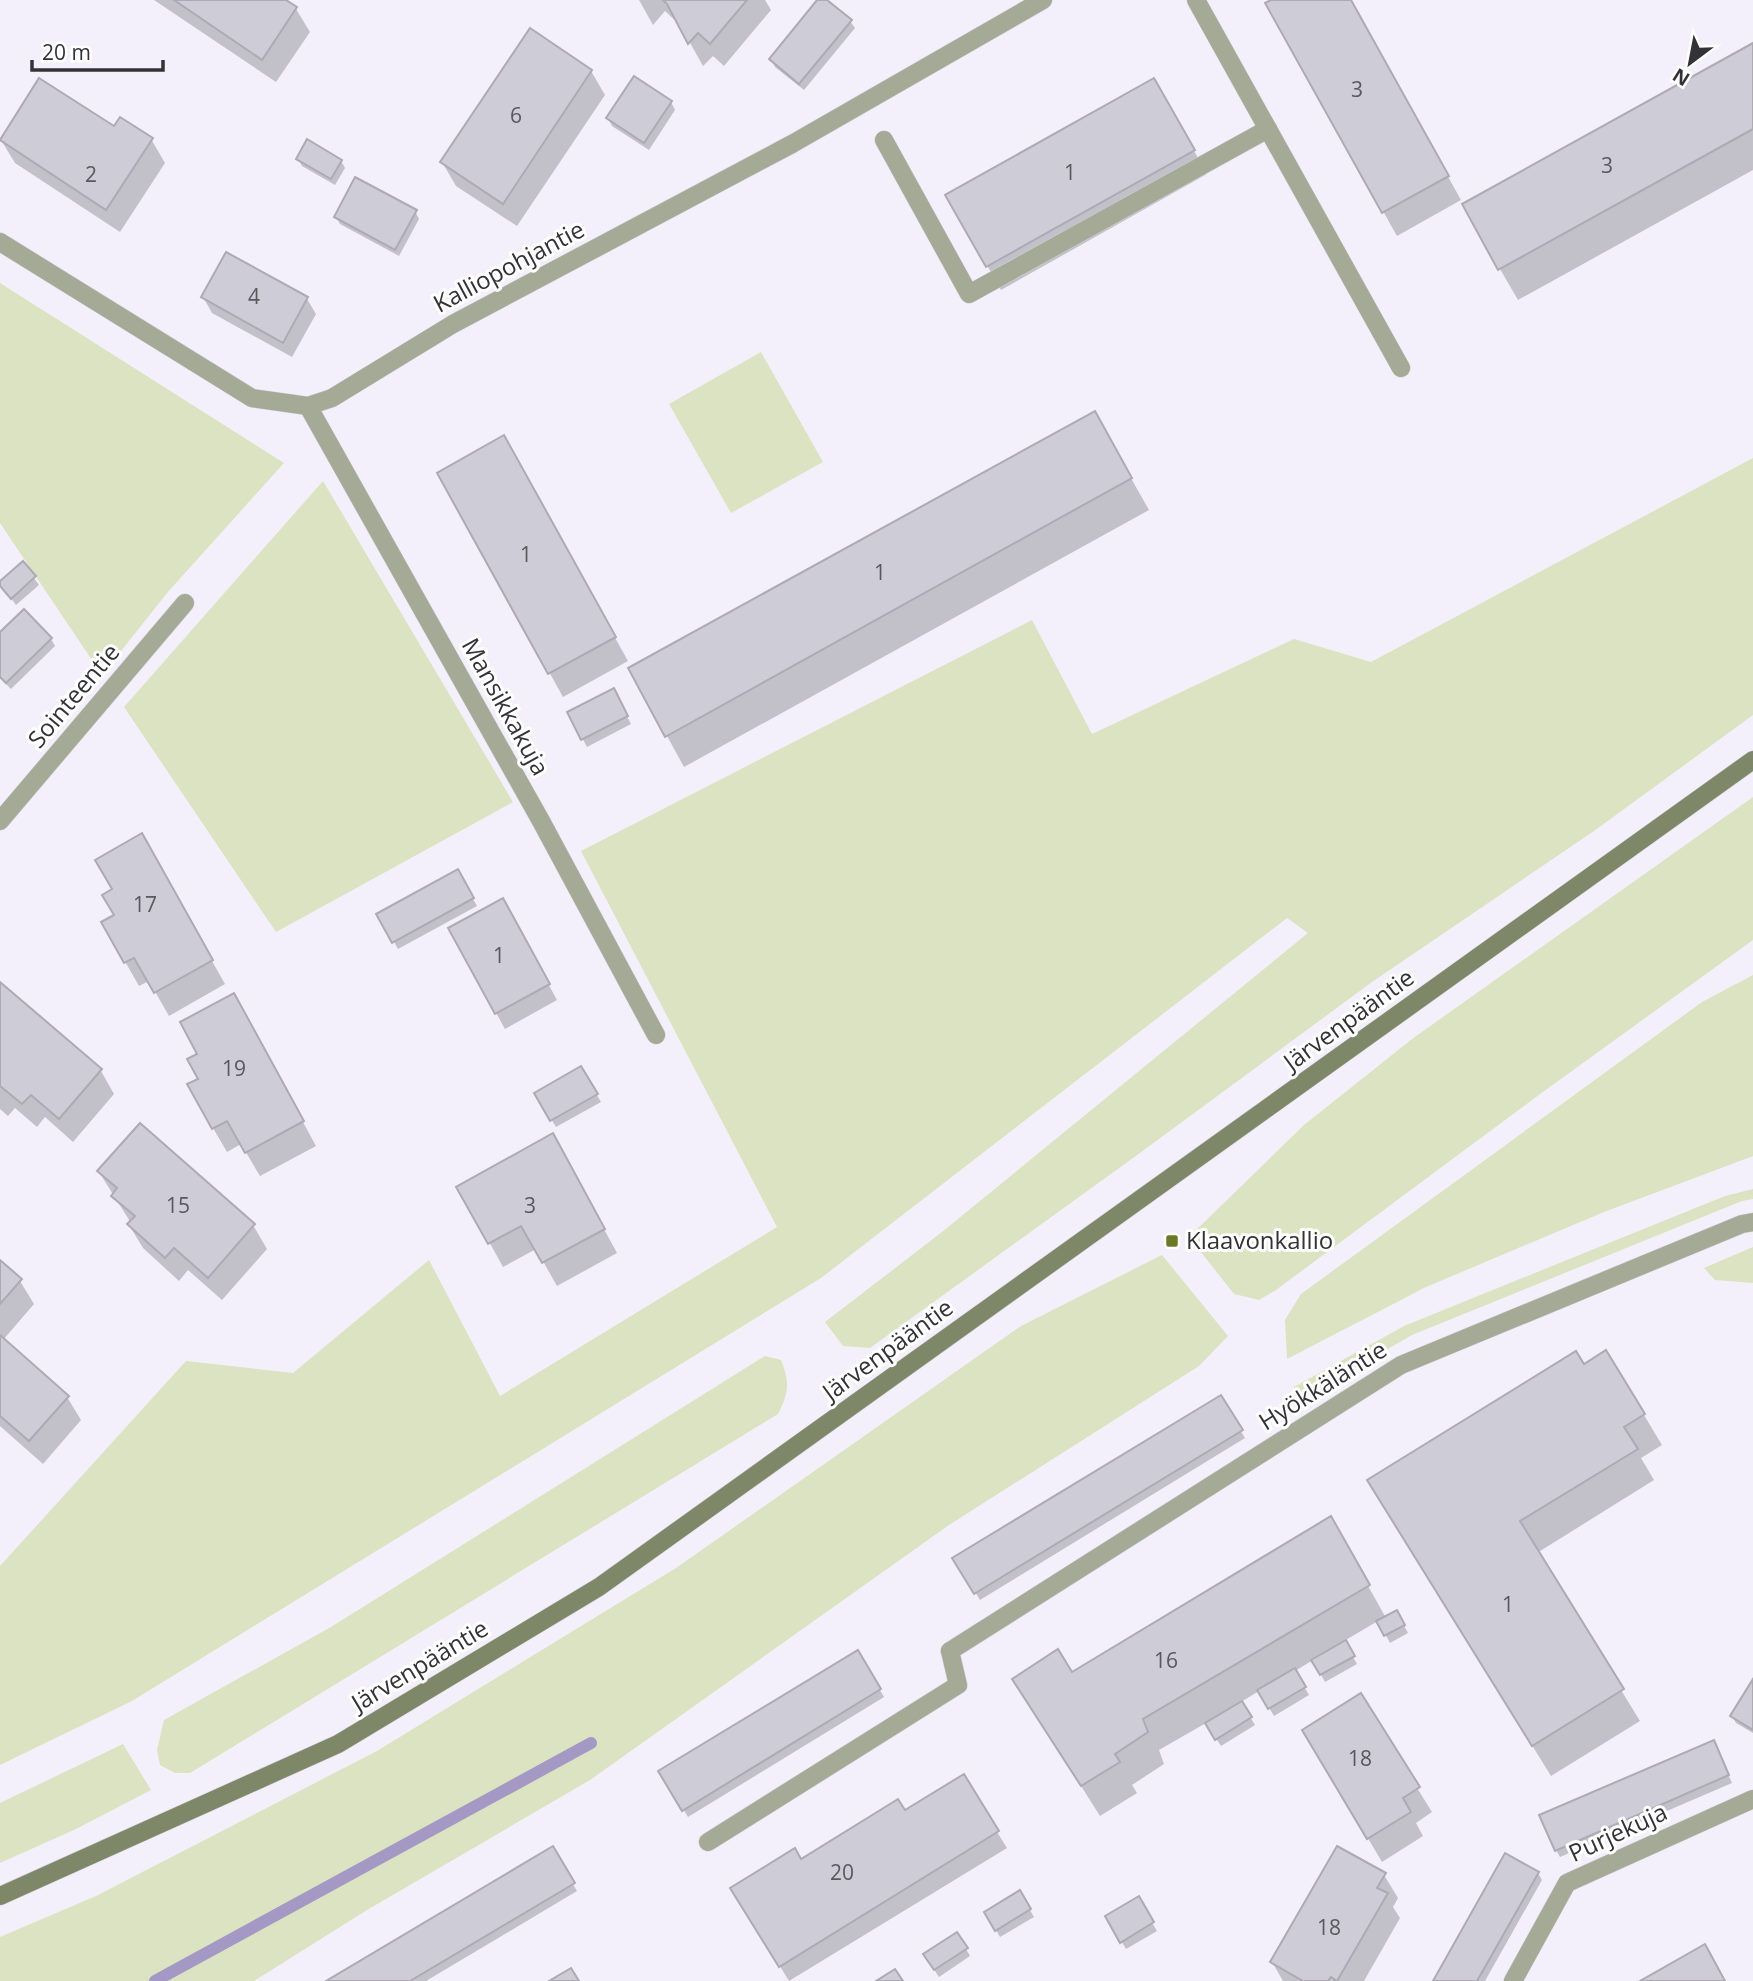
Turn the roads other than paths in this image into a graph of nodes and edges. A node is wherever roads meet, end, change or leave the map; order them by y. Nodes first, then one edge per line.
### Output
1 (1043, 0) edge
2 (1196, 0) edge
3 (1268, 129) junction
4 (884, 140) dead end
5 (0, 242) edge
6 (1401, 368) dead end
7 (309, 406) junction
8 (186, 603) dead end
9 (1753, 760) edge
10 (0, 821) edge
11 (656, 1035) dead end
12 (1753, 1222) edge
13 (1753, 1799) edge
14 (708, 1842) dead end
15 (0, 1896) edge
16 (1513, 1981) edge

1 - 7 street, Kalliopohjantie
2 - 3 street
3 - 4 street
3 - 6 street
5 - 7 street
7 - 11 street, Mansikkakuja
8 - 10 street, Sointeentie
9 - 15 main road, Järvenpääntie
12 - 14 street, Hyökkäläntie
13 - 16 street, Purjekuja

